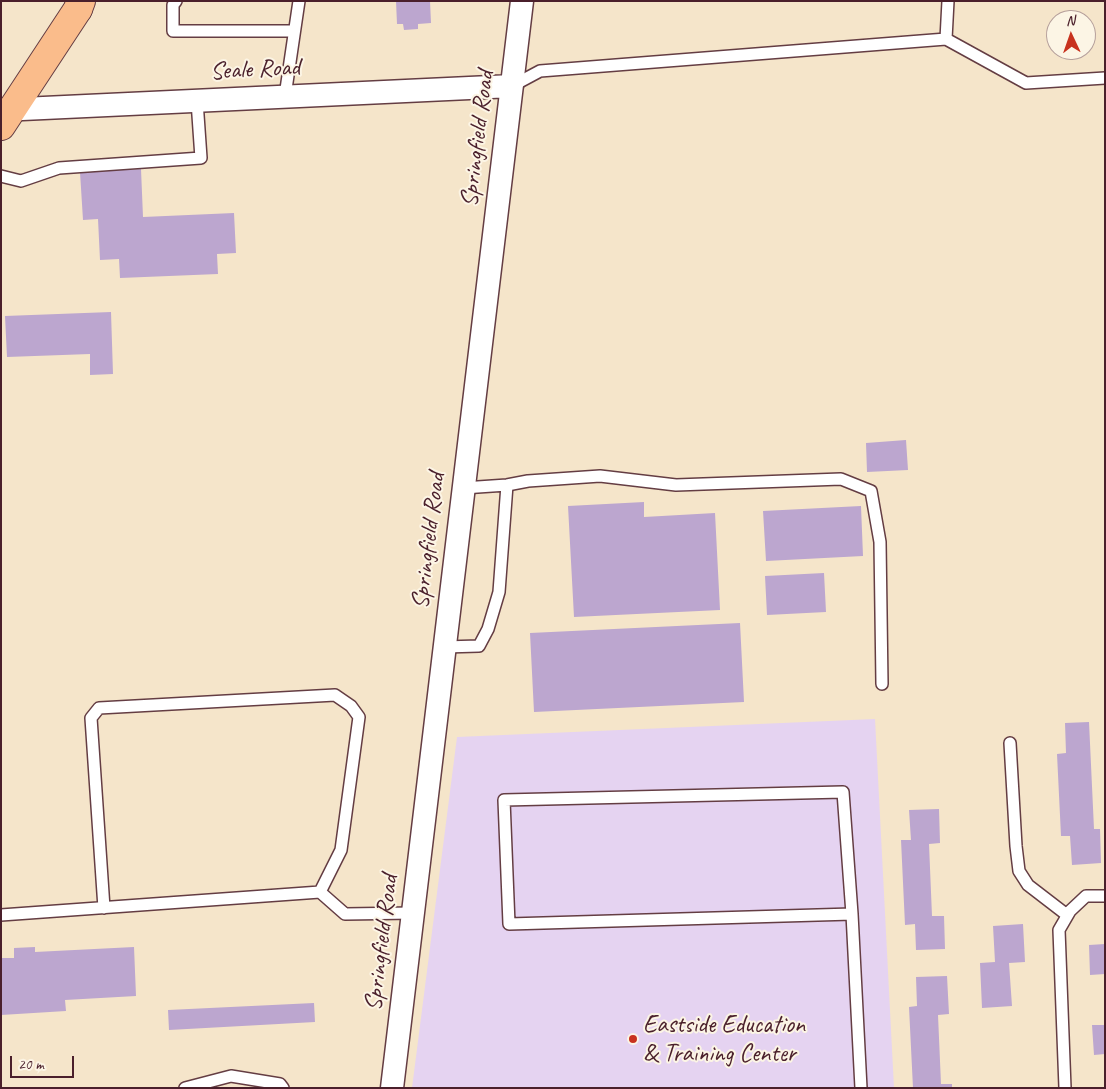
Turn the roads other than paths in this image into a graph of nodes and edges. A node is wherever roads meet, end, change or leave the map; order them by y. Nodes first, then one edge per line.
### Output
1 (176, 1) edge
2 (299, 1) edge
3 (522, 1) edge
4 (948, 1) edge
5 (79, 5) edge
6 (294, 31) junction
7 (946, 38) junction
8 (1105, 78) edge
9 (512, 86) junction
10 (285, 96) junction
11 (197, 101) junction
12 (5, 115) edge
13 (1, 176) edge
14 (507, 485) junction
15 (464, 488) junction
16 (444, 647) junction
17 (882, 684) dead end
18 (1010, 743) dead end
19 (320, 892) junction
20 (1105, 896) edge
21 (104, 908) junction
22 (413, 913) junction
23 (852, 914) junction
24 (1, 915) edge
25 (1067, 915) junction
26 (185, 1088) edge
27 (283, 1088) edge
28 (392, 1088) edge
29 (861, 1088) edge
30 (1065, 1088) edge

1 - 6 lane
2 - 6 lane
3 - 9 street, Springfield Road
4 - 7 lane
5 - 12 main road
6 - 10 lane
7 - 8 lane
7 - 9 lane
9 - 10 street, Seale Road
9 - 15 street, Springfield Road
10 - 11 street, Seale Road
11 - 12 street, Seale Road
11 - 13 lane
14 - 15 lane
14 - 16 lane
14 - 17 lane
15 - 16 street, Springfield Road
16 - 22 street, Springfield Road
18 - 25 lane
19 - 21 lane
19 - 21 lane
19 - 22 lane
20 - 25 lane
21 - 24 lane
22 - 28 street, Springfield Road
23 - 23 lane
23 - 29 lane
25 - 30 lane
26 - 27 lane

